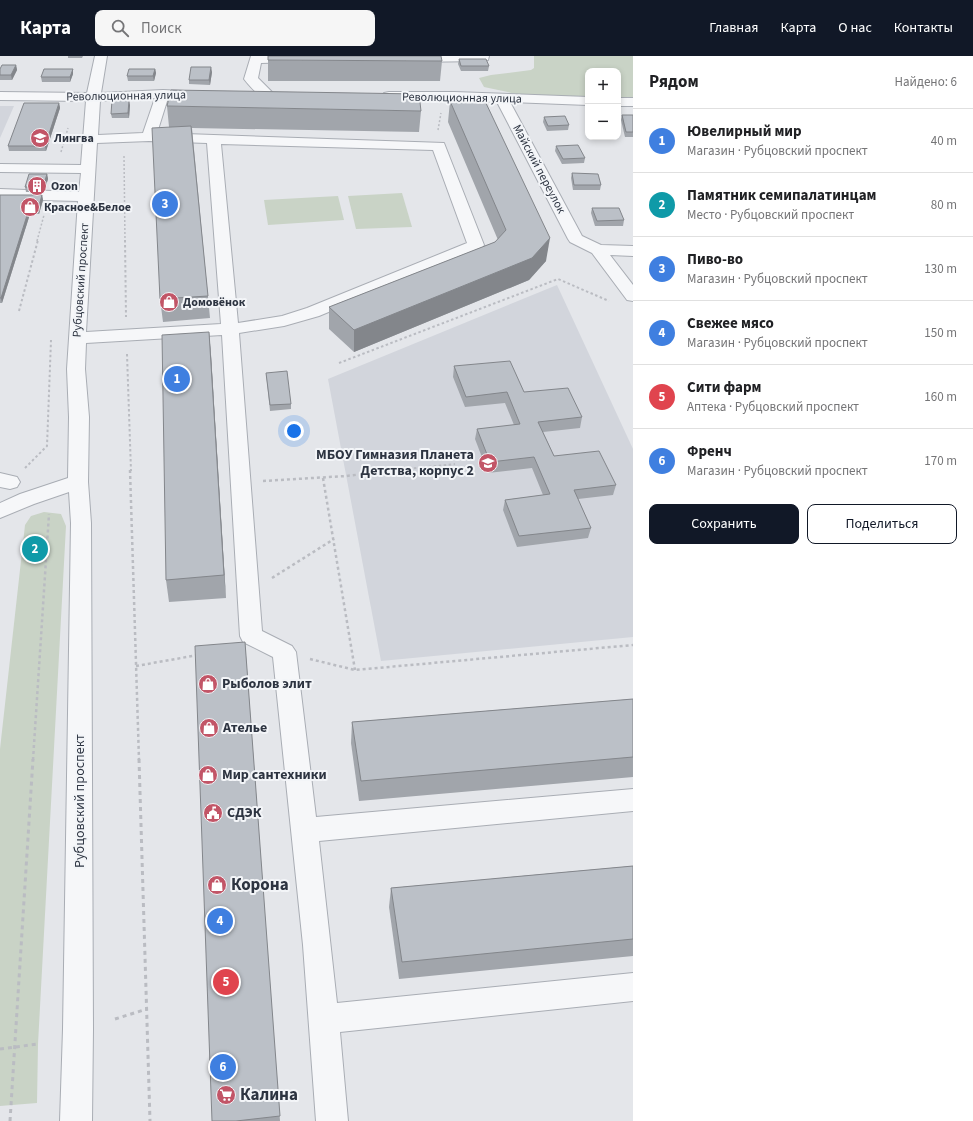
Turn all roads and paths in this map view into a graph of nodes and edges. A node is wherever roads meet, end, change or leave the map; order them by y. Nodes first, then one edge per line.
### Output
1 (101, 56) edge
2 (483, 56) edge
3 (310, 58) edge
4 (395, 58) edge
5 (163, 94) junction
6 (216, 95) edge
7 (247, 95) edge
8 (0, 96) edge
9 (269, 96) junction
10 (284, 96) edge
11 (376, 96) edge
12 (85, 97) junction
13 (502, 98) junction
14 (585, 101) edge
15 (621, 102) edge
16 (633, 102) edge
17 (124, 137) junction
18 (149, 137) junction
19 (91, 139) junction
20 (214, 140) junction
21 (0, 168) edge
22 (57, 168) junction
23 (88, 169) junction
24 (0, 194) edge
25 (49, 195) junction
26 (87, 197) junction
27 (598, 250) junction
28 (633, 251) edge
29 (633, 296) edge
30 (613, 302) dead end
31 (19, 311) dead end
32 (230, 329) junction
33 (126, 334) junction
34 (76, 338) junction
35 (51, 340) dead end
36 (339, 363) dead end
37 (455, 464) dead end
38 (323, 478) junction
39 (5, 481) edge
40 (78, 482) junction
41 (241, 482) junction
42 (0, 511) edge
43 (49, 514) dead end
44 (334, 538) junction
45 (248, 593) junction
46 (633, 645) edge
47 (284, 652) junction
48 (201, 654) edge
49 (136, 666) junction
50 (355, 670) junction
51 (633, 800) edge
52 (306, 830) junction
53 (633, 987) edge
54 (148, 1009) junction
55 (114, 1019) dead end
56 (324, 1019) junction
57 (38, 1044) dead end
58 (14, 1046) junction
59 (0, 1049) edge
60 (10, 1121) edge
61 (76, 1121) edge
62 (150, 1121) edge
63 (332, 1121) edge

1 - 12 street, Рубцовский проспект
2 - 4 street
3 - 9 street
5 - 6 street, Революционная улица
5 - 12 street, Революционная улица
5 - 18 street
7 - 9 street
8 - 12 street, Революционная улица
9 - 10 street
11 - 13 street, Революционная улица
12 - 19 street, Рубцовский проспект
12 - 22 path
13 - 14 street, Революционная улица
13 - 27 street, Майский переулок
15 - 16 street
17 - 18 street
17 - 19 street
17 - 33 path
18 - 20 street
19 - 23 street, Рубцовский проспект
20 - 32 street
20 - 32 street
21 - 22 street
22 - 23 street
23 - 26 street, Рубцовский проспект
24 - 25 street
25 - 26 street
25 - 31 path
26 - 34 street, Рубцовский проспект
27 - 28 street
27 - 29 street
30 - 36 path
32 - 33 street
32 - 41 street
33 - 34 street
33 - 49 path
34 - 40 street, Рубцовский проспект
35 - 39 path
37 - 38 path
38 - 41 path
38 - 44 path
40 - 42 street
40 - 61 street, Рубцовский проспект
41 - 45 street
43 - 58 path
44 - 45 path
44 - 50 path
45 - 47 street
46 - 50 path
47 - 50 path
47 - 52 street
48 - 49 path
49 - 54 path
51 - 52 street
52 - 56 street
53 - 56 street
54 - 55 path
54 - 62 path
56 - 63 street
57 - 58 path
58 - 59 path
58 - 60 path

